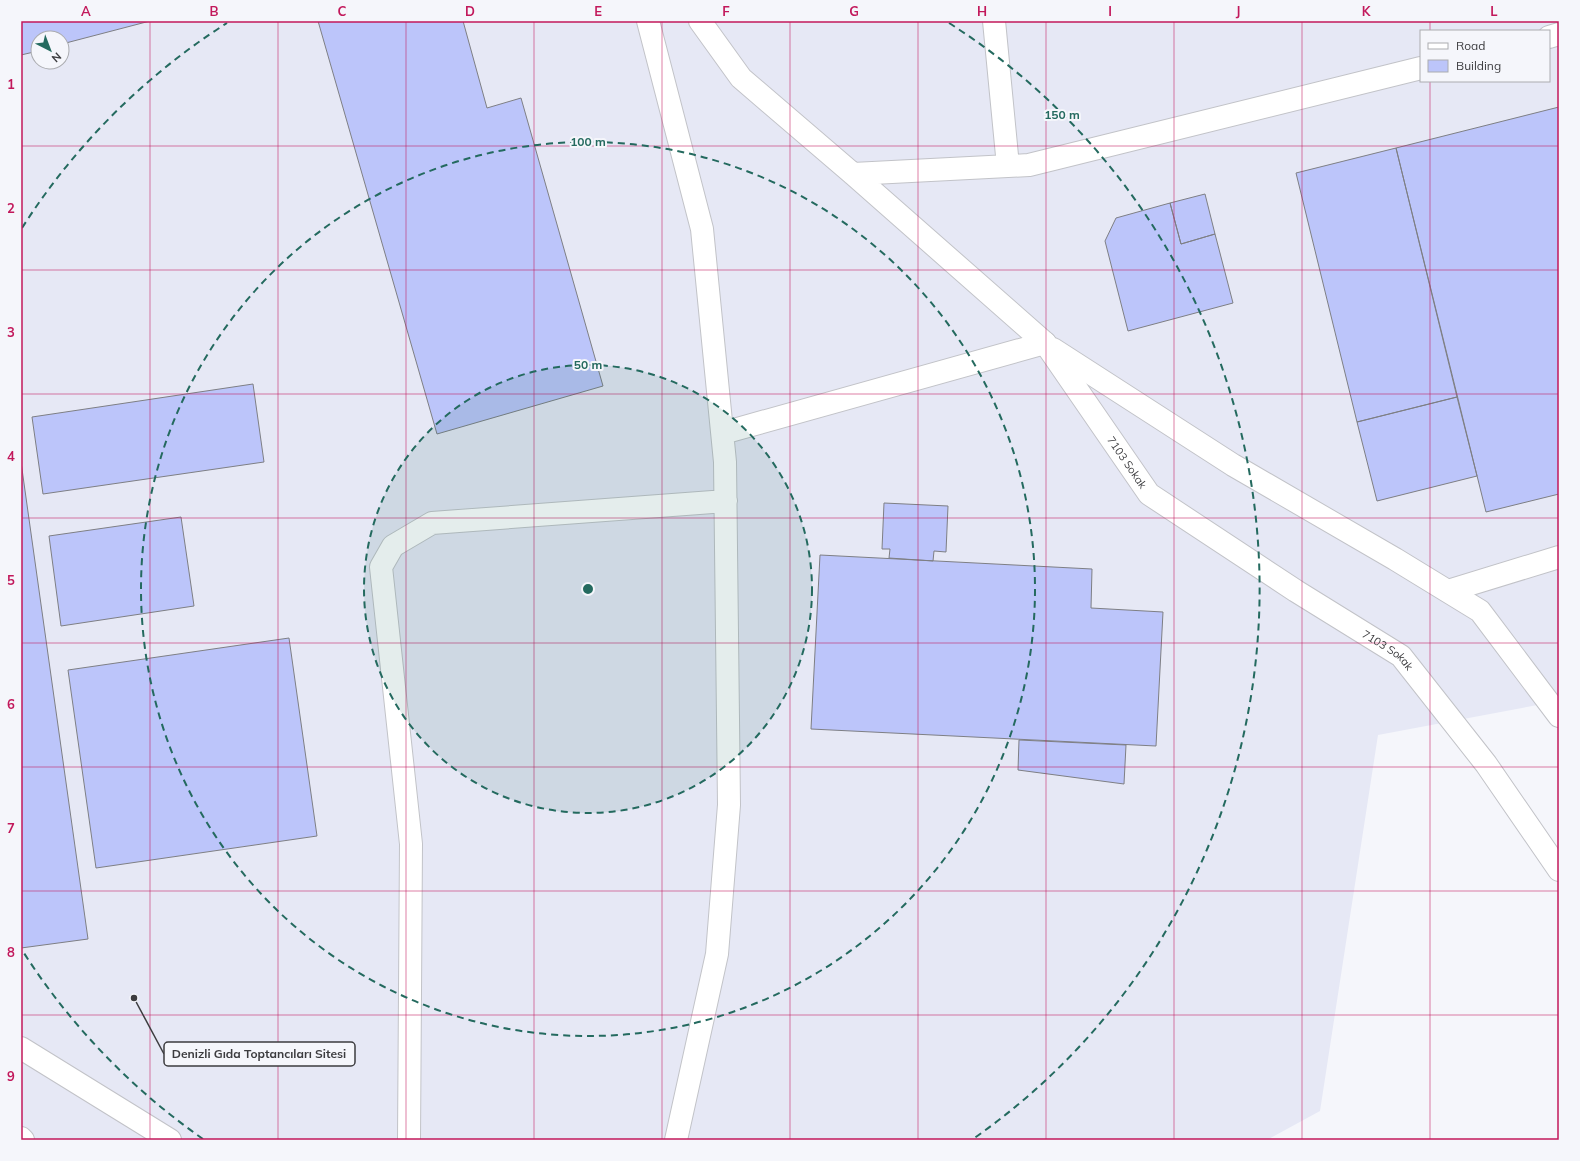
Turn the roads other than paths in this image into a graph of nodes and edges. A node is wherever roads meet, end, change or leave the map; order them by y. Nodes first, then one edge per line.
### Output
1 (648, 21) edge
2 (700, 21) edge
3 (994, 21) edge
4 (1420, 68) edge
5 (1008, 166) junction
6 (853, 174) junction
7 (1045, 343) junction
8 (723, 433) junction
9 (726, 501) junction
10 (1559, 557) edge
11 (1448, 591) junction
12 (1559, 716) edge
13 (1559, 870) edge
14 (21, 1048) edge
15 (170, 1140) edge
16 (409, 1140) edge
17 (676, 1140) edge

1 - 8 street
2 - 6 street
3 - 5 street
4 - 5 street
5 - 6 street
6 - 7 street
7 - 8 street
7 - 11 street
7 - 13 street, 7103 Sokak
8 - 9 street
9 - 16 street
9 - 17 street
10 - 11 street
11 - 12 street
14 - 15 street

